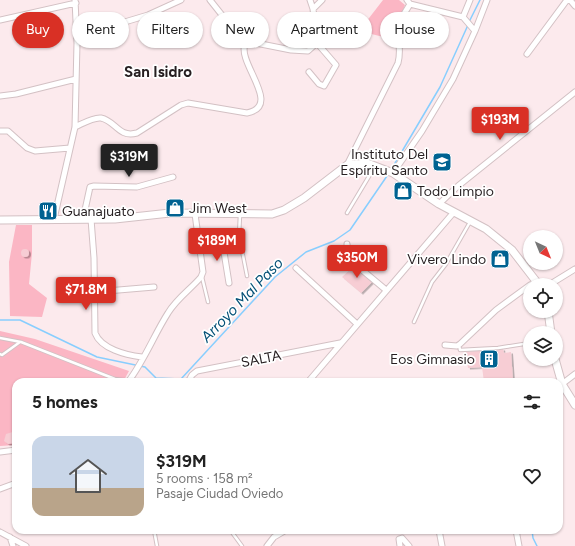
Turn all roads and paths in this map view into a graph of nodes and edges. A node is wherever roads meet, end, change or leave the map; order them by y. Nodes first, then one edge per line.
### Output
1 (181, 0) edge
2 (210, 0) edge
3 (310, 0) edge
4 (322, 0) edge
5 (470, 0) edge
6 (487, 0) edge
7 (567, 0) edge
8 (570, 0) edge
9 (76, 1) edge
10 (409, 2) edge
11 (575, 6) edge
12 (314, 8) junction
13 (76, 12) edge
14 (220, 12) edge
15 (314, 12) edge
16 (464, 19) junction
17 (0, 20) edge
18 (129, 21) edge
19 (475, 31) junction
20 (77, 48) edge
21 (243, 48) edge
22 (282, 48) edge
23 (313, 48) edge
24 (321, 48) edge
25 (527, 54) dead end
26 (309, 72) dead end
27 (76, 79) junction
28 (575, 92) edge
29 (0, 96) edge
30 (75, 127) junction
31 (0, 130) edge
32 (70, 148) junction
33 (347, 165) junction
34 (376, 166) junction
35 (393, 173) junction
36 (173, 177) dead end
37 (439, 204) junction
38 (454, 212) junction
39 (347, 213) dead end
40 (195, 214) junction
41 (240, 214) junction
42 (83, 219) junction
43 (90, 219) junction
44 (0, 220) edge
45 (54, 220) junction
46 (472, 220) junction
47 (347, 244) dead end
48 (199, 248) junction
49 (296, 268) dead end
50 (575, 268) edge
51 (247, 276) dead end
52 (202, 277) junction
53 (530, 278) edge
54 (560, 278) edge
55 (229, 283) dead end
56 (154, 287) dead end
57 (386, 290) junction
58 (95, 292) junction
59 (523, 292) edge
60 (208, 302) dead end
61 (414, 322) dead end
62 (357, 324) junction
63 (0, 338) edge
64 (21, 342) junction
65 (340, 343) junction
66 (460, 344) junction
67 (523, 344) edge
68 (445, 345) dead end
69 (0, 354) edge
70 (141, 359) junction
71 (557, 366) edge
72 (575, 374) edge
73 (112, 378) edge
74 (131, 378) edge
75 (190, 378) edge
76 (311, 378) edge
77 (560, 378) edge
78 (563, 383) edge
79 (563, 386) edge
80 (575, 405) edge
81 (12, 450) edge
82 (2, 451) edge
83 (0, 456) edge
84 (12, 484) edge
85 (0, 489) edge
86 (0, 532) edge
87 (155, 534) edge
88 (233, 534) edge
89 (279, 534) edge
90 (440, 534) edge
91 (517, 534) edge
92 (10, 537) junction
93 (13, 546) edge
94 (26, 546) edge
95 (157, 546) edge
96 (242, 546) edge
97 (267, 546) edge
98 (400, 546) edge
99 (409, 546) edge
100 (442, 546) edge
101 (520, 546) edge

1 - 18 street
2 - 14 street
3 - 12 street
4 - 12 street
5 - 16 street
6 - 19 street
7 - 25 street
8 - 11 street
9 - 13 street
9 - 17 street
10 - 16 street
10 - 33 street
12 - 15 street
16 - 19 street
19 - 35 street
20 - 27 street
21 - 30 street
22 - 23 street
24 - 26 street
27 - 29 street
27 - 30 street
28 - 37 street
30 - 32 street
31 - 32 street
32 - 45 street
33 - 34 main road
33 - 41 main road
34 - 35 main road
34 - 39 lane
35 - 37 main road
36 - 42 street
37 - 38 main road
38 - 46 main road
38 - 57 street
40 - 41 main road
40 - 43 main road
40 - 48 street
41 - 51 lane
42 - 43 main road
42 - 45 main road
43 - 58 street
44 - 45 main road
46 - 53 main road
46 - 61 lane
47 - 57 street
48 - 52 street
48 - 55 street
49 - 62 street
50 - 54 street
52 - 60 lane
52 - 70 street
56 - 58 street
57 - 62 street
58 - 70 street
59 - 66 street
62 - 65 street
63 - 64 lane
64 - 69 lane
64 - 73 lane
65 - 75 street, SALTA
65 - 76 street
66 - 67 lane
66 - 68 street
70 - 74 street
71 - 77 main road
72 - 78 street
79 - 80 main road
81 - 82 street
82 - 83 street
84 - 85 street
86 - 92 street
87 - 95 lane
88 - 96 lane
89 - 97 street
90 - 100 street
91 - 101 street
92 - 93 street
92 - 94 street
98 - 99 street

